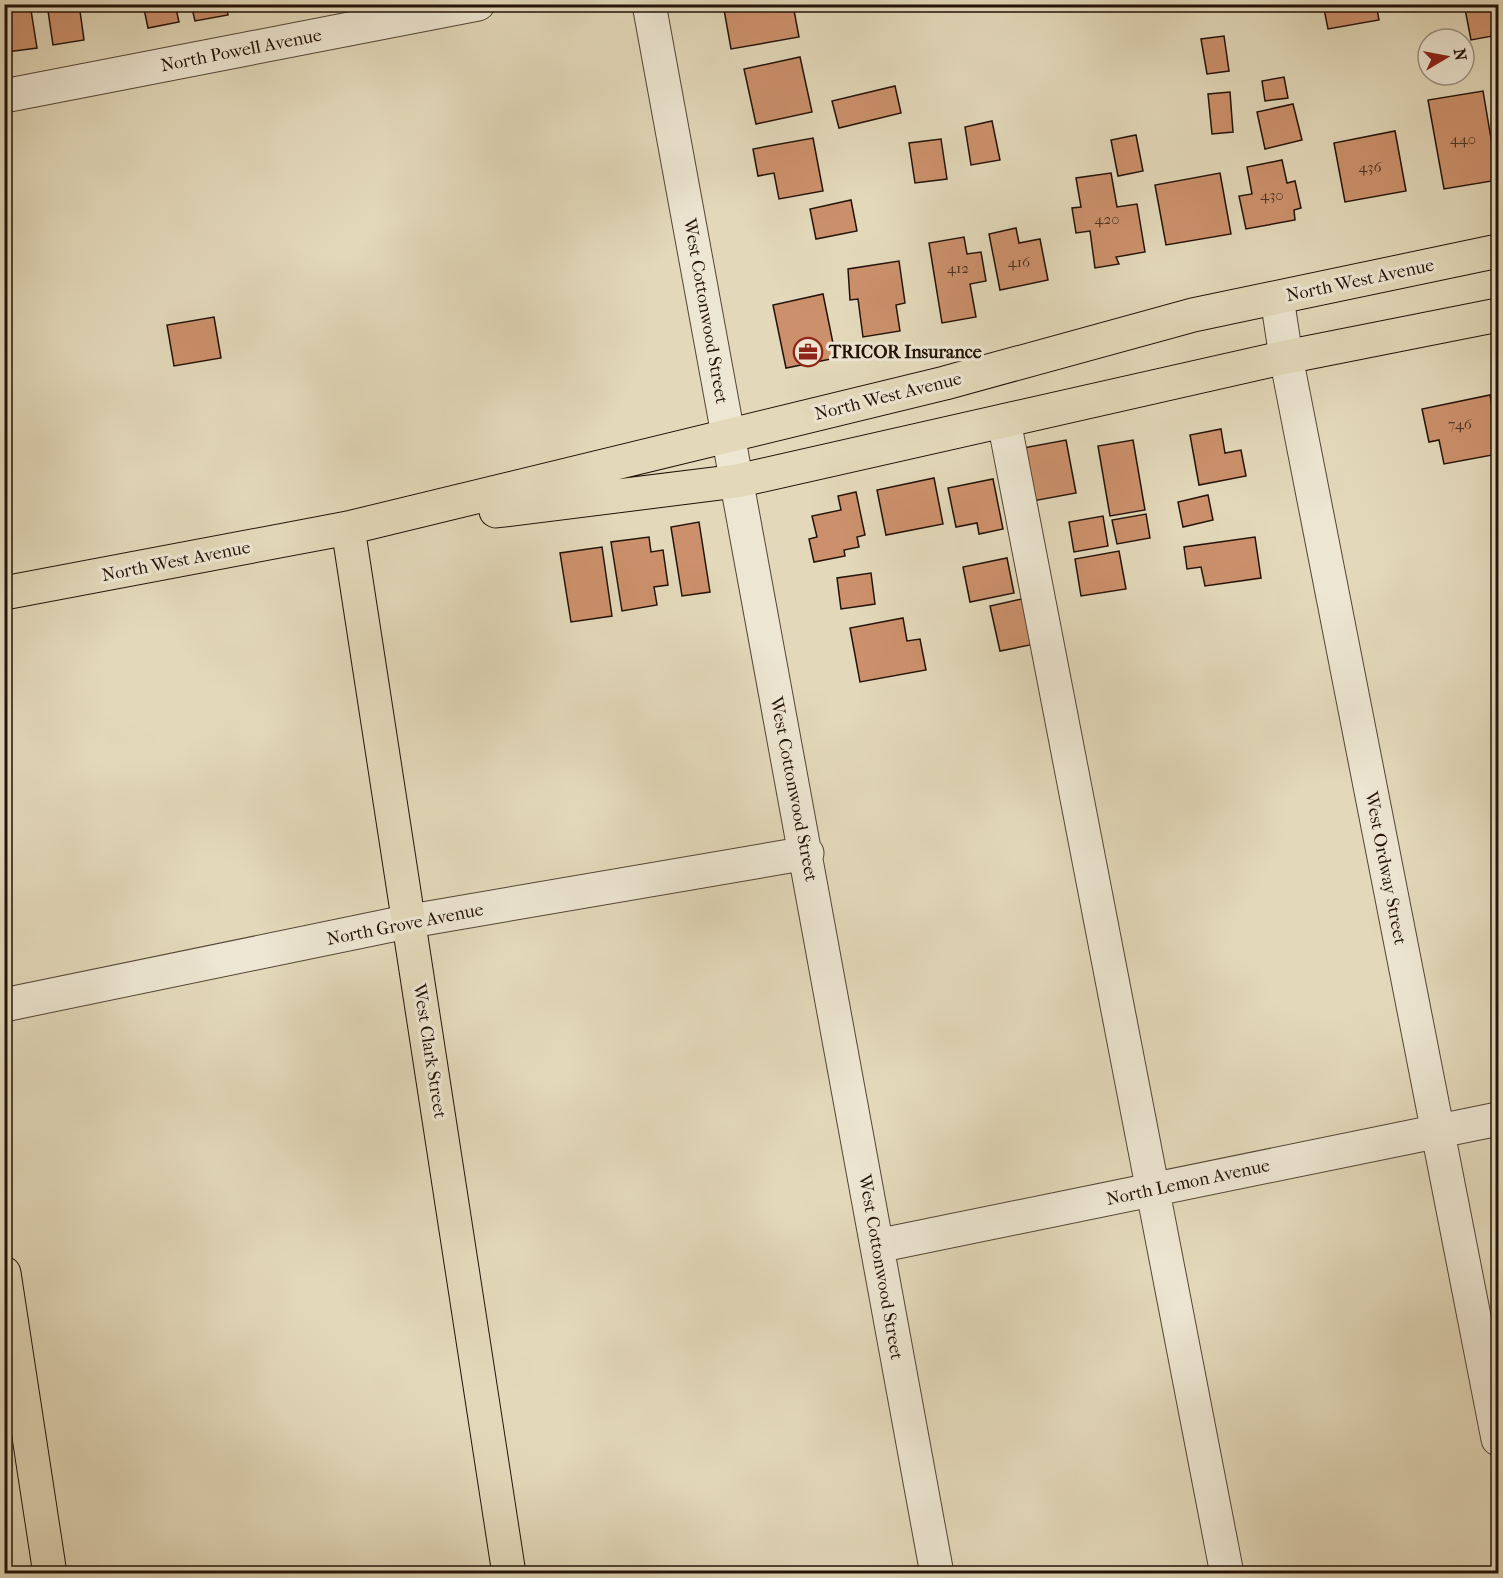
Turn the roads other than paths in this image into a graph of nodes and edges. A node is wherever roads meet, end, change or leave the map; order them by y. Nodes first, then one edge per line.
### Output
1 (478, 4) edge
2 (649, 4) edge
3 (4, 96) edge
4 (1498, 251) edge
5 (1277, 298) junction
6 (1498, 315) edge
7 (1286, 357) junction
8 (1004, 421) junction
9 (728, 435) junction
10 (737, 482) junction
11 (348, 528) junction
12 (4, 593) edge
13 (807, 853) junction
14 (411, 921) junction
15 (4, 1005) edge
16 (1498, 1119) edge
17 (1437, 1131) junction
18 (1152, 1190) junction
19 (877, 1246) junction
20 (4, 1273) edge
21 (1498, 1438) edge
22 (50, 1574) edge
23 (509, 1574) edge
24 (937, 1574) edge
25 (1227, 1574) edge

1 - 3 street, North Powell Avenue
2 - 9 street, West Cottonwood Street
4 - 5 main road, North West Avenue
5 - 7 street, West Ordway Street
5 - 9 main road, North West Avenue
6 - 7 main road, North West Avenue
7 - 8 main road, North West Avenue
7 - 17 street, West Ordway Street
8 - 10 main road, North West Avenue
8 - 18 street
9 - 10 street, West Cottonwood Street
9 - 11 main road, North West Avenue
10 - 11 main road, North West Avenue
10 - 13 street, West Cottonwood Street
11 - 12 main road, North West Avenue
11 - 14 main road, West Clark Street
13 - 14 street, North Grove Avenue
13 - 19 street, West Cottonwood Street
14 - 15 street, North Grove Avenue
14 - 23 main road, West Clark Street
16 - 17 street, North Lemon Avenue
17 - 18 street, North Lemon Avenue
17 - 21 street, West Ordway Street
18 - 19 street, North Lemon Avenue
18 - 25 street
19 - 24 street, West Cottonwood Street
20 - 22 main road

